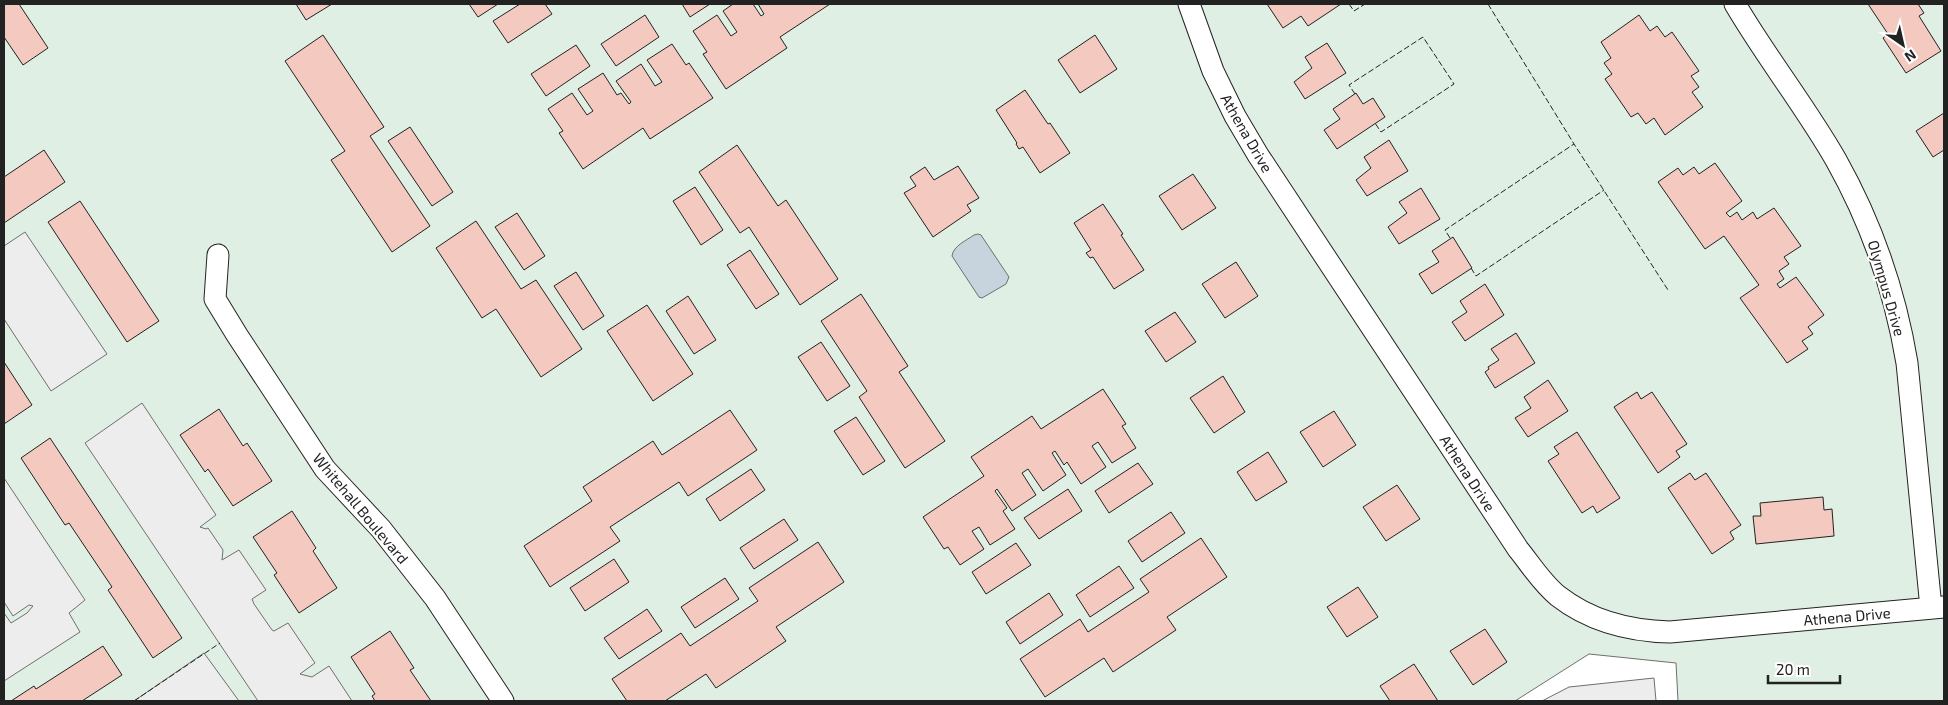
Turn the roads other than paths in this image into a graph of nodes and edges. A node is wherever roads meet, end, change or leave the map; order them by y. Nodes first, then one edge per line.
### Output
1 (1189, 4) edge
2 (1735, 4) edge
3 (218, 255) dead end
4 (1938, 607) edge
5 (503, 701) edge

1 - 4 street, Athena Drive
2 - 4 street, Olympus Drive
3 - 5 street, Whitehall Boulevard

